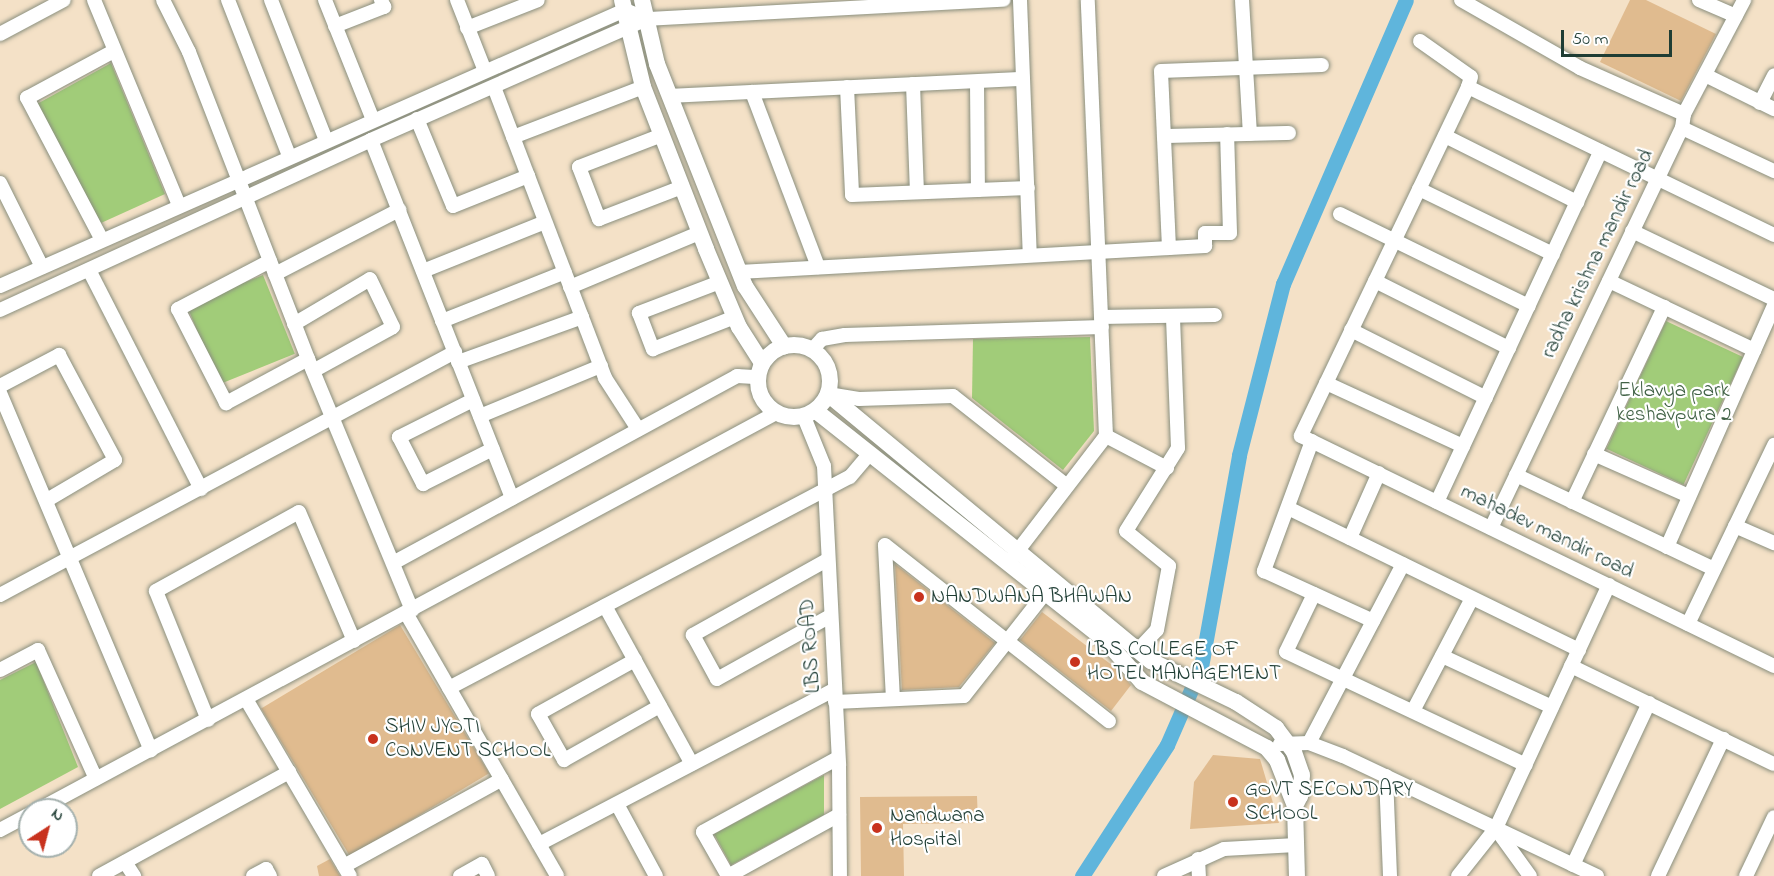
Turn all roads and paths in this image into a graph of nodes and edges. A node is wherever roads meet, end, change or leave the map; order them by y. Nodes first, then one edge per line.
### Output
1 (64, 0) edge
2 (94, 0) edge
3 (163, 0) edge
4 (228, 0) edge
5 (271, 0) edge
6 (325, 0) edge
7 (381, 0) edge
8 (457, 0) edge
9 (538, 0) edge
10 (642, 0) edge
11 (1003, 0) edge
12 (1020, 0) edge
13 (1088, 0) edge
14 (1242, 0) edge
15 (1461, 0) edge
16 (1699, 0) edge
17 (1744, 0) edge
18 (896, 3) edge
19 (624, 5) edge
20 (826, 5) edge
21 (1736, 16) junction
22 (647, 19) junction
23 (335, 26) junction
24 (467, 28) junction
25 (629, 29) junction
26 (0, 34) edge
27 (1420, 41) dead end
28 (114, 51) junction
29 (1322, 65) dead end
30 (1245, 68) junction
31 (485, 71) junction
32 (1774, 75) edge
33 (1707, 76) junction
34 (1023, 79) junction
35 (977, 82) junction
36 (913, 84) junction
37 (494, 87) junction
38 (644, 87) junction
39 (847, 87) junction
40 (1468, 87) junction
41 (752, 92) junction
42 (670, 96) junction
43 (1760, 103) junction
44 (1774, 110) edge
45 (417, 119) junction
46 (373, 120) junction
47 (1683, 121) junction
48 (1289, 133) dead end
49 (1227, 134) junction
50 (1250, 134) junction
51 (662, 135) junction
52 (1164, 136) junction
53 (1445, 136) junction
54 (513, 137) junction
55 (326, 140) junction
56 (371, 140) junction
57 (1601, 151) junction
58 (290, 156) junction
59 (1774, 171) edge
60 (528, 176) junction
61 (238, 178) junction
62 (1658, 178) junction
63 (0, 183) edge
64 (682, 187) junction
65 (1028, 188) junction
66 (1419, 189) junction
67 (978, 190) junction
68 (917, 192) junction
69 (245, 198) junction
70 (1577, 202) junction
71 (179, 205) junction
72 (399, 210) junction
73 (1340, 214) dead end
74 (545, 222) junction
75 (1632, 231) junction
76 (699, 233) junction
77 (1774, 235) edge
78 (102, 240) junction
79 (1395, 240) junction
80 (1169, 248) junction
81 (1098, 251) junction
82 (1553, 254) junction
83 (1030, 255) junction
84 (270, 261) junction
85 (42, 267) junction
86 (818, 267) junction
87 (89, 270) junction
88 (423, 271) junction
89 (565, 272) junction
90 (739, 272) junction
91 (275, 274) junction
92 (1609, 280) junction
93 (1375, 281) junction
94 (720, 282) junction
95 (0, 286) edge
96 (570, 287) junction
97 (1774, 299) edge
98 (1529, 306) junction
99 (1774, 306) edge
100 (1664, 307) junction
101 (0, 310) edge
102 (1215, 315) dead end
103 (1173, 316) junction
104 (582, 317) junction
105 (735, 317) junction
106 (442, 321) junction
107 (1101, 322) junction
108 (294, 324) junction
109 (1351, 330) junction
110 (784, 346) junction
111 (1509, 348) junction
112 (812, 350) junction
113 (1754, 350) junction
114 (457, 357) junction
115 (311, 365) junction
116 (601, 366) junction
117 (760, 370) junction
118 (1326, 383) junction
119 (0, 386) edge
120 (0, 393) edge
121 (828, 394) junction
122 (1486, 398) junction
123 (474, 400) junction
124 (776, 413) junction
125 (810, 414) junction
126 (480, 416) junction
127 (333, 419) junction
128 (638, 429) junction
129 (1106, 436) junction
130 (1306, 438) junction
131 (1774, 445) edge
132 (1463, 446) junction
133 (493, 449) junction
134 (870, 453) junction
135 (1594, 453) junction
136 (1167, 468) junction
137 (1379, 473) junction
138 (1516, 475) junction
139 (1067, 486) junction
140 (201, 489) junction
141 (822, 491) junction
142 (1689, 496) junction
143 (512, 498) junction
144 (47, 500) junction
145 (1572, 501) junction
146 (1437, 502) junction
147 (1288, 508) junction
148 (1735, 526) junction
149 (1491, 528) junction
150 (1350, 538) junction
151 (1774, 543) edge
152 (1667, 547) junction
153 (1018, 549) junction
154 (72, 557) junction
155 (827, 561) junction
156 (393, 562) junction
157 (1009, 564) junction
158 (1403, 564) junction
159 (1714, 569) junction
160 (1609, 585) junction
161 (1045, 593) junction
162 (1314, 594) junction
163 (0, 595) edge
164 (1472, 598) junction
165 (605, 606) junction
166 (409, 611) junction
167 (830, 616) junction
168 (1373, 621) junction
169 (1688, 624) junction
170 (354, 641) junction
171 (1006, 642) junction
172 (1579, 650) junction
173 (1145, 655) junction
174 (1442, 656) junction
175 (635, 660) junction
176 (1571, 666) junction
177 (1774, 666) edge
178 (0, 670) edge
179 (1343, 678) junction
180 (449, 688) junction
181 (835, 696) junction
182 (246, 699) junction
183 (893, 699) junction
184 (1648, 703) junction
185 (660, 706) junction
186 (1552, 707) junction
187 (1413, 711) junction
188 (208, 720) junction
189 (1109, 721) dead end
190 (1723, 739) junction
191 (1286, 742) junction
192 (1309, 743) junction
193 (1267, 748) junction
194 (151, 750) junction
195 (838, 758) junction
196 (692, 764) junction
197 (1774, 764) edge
198 (1526, 765) junction
199 (289, 772) junction
200 (1386, 776) junction
201 (96, 779) junction
202 (502, 779) junction
203 (60, 798) edge
204 (617, 804) junction
205 (1295, 806) junction
206 (839, 815) junction
207 (1774, 817) edge
208 (18, 820) edge
209 (1496, 828) junction
210 (0, 830) edge
211 (539, 844) junction
212 (1296, 845) junction
213 (1198, 859) junction
214 (125, 862) junction
215 (1573, 865) junction
216 (347, 871) edge
217 (1664, 874) edge
218 (99, 876) edge
219 (134, 876) edge
220 (253, 876) edge
221 (270, 876) edge
222 (460, 876) edge
223 (488, 876) edge
224 (557, 876) edge
225 (656, 876) edge
226 (840, 876) edge
227 (1164, 876) edge
228 (1199, 876) edge
229 (1297, 876) edge
230 (1390, 876) edge
231 (1458, 876) edge
232 (1530, 876) edge
233 (1597, 876) edge
234 (1746, 876) edge

1 - 26 street
2 - 28 street
3 - 61 street
4 - 58 street
5 - 55 street
6 - 23 street
7 - 23 street
8 - 24 street
9 - 24 street
10 - 22 street
11 - 18 street
12 - 34 street
13 - 81 street
14 - 30 street
15 - 47 street
16 - 21 street
17 - 21 street, radha krishna mandir road
18 - 20 street
19 - 22 street
19 - 25 street
19 - 31 street
20 - 22 street
21 - 33 street, radha krishna mandir road
22 - 25 street
22 - 42 street
23 - 46 street
24 - 31 street
25 - 37 street
25 - 38 street
27 - 40 street
28 - 71 street
28 - 78 street
29 - 30 street
30 - 50 street
30 - 52 street
31 - 46 street
32 - 43 street
33 - 43 street
33 - 47 street, radha krishna mandir road
34 - 35 street
34 - 65 street
35 - 36 street
35 - 67 street
36 - 39 street
36 - 68 street
37 - 45 street
37 - 54 street
38 - 51 street
38 - 54 street
39 - 41 street
39 - 68 street
40 - 53 street
40 - 57 street
41 - 42 street
41 - 86 street
42 - 90 street
43 - 44 street
45 - 56 street
45 - 60 street
46 - 55 street
47 - 59 street
47 - 62 street, radha krishna mandir road
48 - 50 street
49 - 50 street
49 - 52 street
49 - 80 street
51 - 64 street
51 - 64 street
52 - 80 street
53 - 66 street
53 - 70 street
54 - 60 street
55 - 58 street
56 - 69 street
56 - 72 street
57 - 62 street
57 - 70 street
58 - 61 street
60 - 74 street
61 - 69 street
61 - 71 street
62 - 75 street, radha krishna mandir road
62 - 77 street
63 - 85 street
64 - 76 street
65 - 67 street
65 - 83 street
66 - 79 street
66 - 82 street
67 - 68 street
69 - 84 street
69 - 87 street
70 - 82 street
71 - 78 street
72 - 88 street
72 - 91 street
73 - 79 street
74 - 88 street
74 - 89 street
75 - 92 street, radha krishna mandir road
75 - 97 street
76 - 94 street
76 - 96 street
78 - 85 street
79 - 93 street
79 - 98 street
80 - 81 street
81 - 83 street
81 - 107 street
82 - 98 street
83 - 86 street
84 - 91 street
84 - 115 street
85 - 95 street
86 - 90 street
87 - 101 street
87 - 140 street
88 - 106 street
89 - 96 street
89 - 106 street
90 - 110 street
91 - 108 street
92 - 100 street
92 - 138 street, radha krishna mandir road
93 - 109 street
93 - 111 street
94 - 105 street
94 - 105 street
96 - 104 street
98 - 111 street
99 - 113 street
100 - 113 street
100 - 135 street
102 - 103 street
103 - 107 street
103 - 136 street
104 - 114 street
104 - 116 street
105 - 117 street
106 - 114 street
107 - 112 street
107 - 129 street
108 - 115 street
108 - 115 street
109 - 118 street
109 - 122 street
110 - 112 street
110 - 117 street
111 - 122 street
112 - 121 street
113 - 142 street
114 - 123 street
114 - 127 street
115 - 127 street
116 - 126 street
116 - 128 street
117 - 124 street
117 - 128 street
118 - 130 street
118 - 132 street
119 - 144 street
120 - 144 street
121 - 125 street
121 - 139 street
121 - 153 street
122 - 132 street
123 - 126 street
123 - 133 street
124 - 125 street
124 - 166 street
125 - 134 street
125 - 141 street, LBS ROAD
126 - 133 street
127 - 140 street
127 - 156 street
128 - 143 street
129 - 136 street
129 - 139 street
130 - 137 street, mahadev mandir road
130 - 147 street
131 - 148 street
132 - 146 street
133 - 143 street
134 - 141 street
134 - 157 street
135 - 142 street
135 - 145 street
136 - 173 street
137 - 146 street, mahadev mandir road
137 - 150 street
138 - 145 street
138 - 149 street, radha krishna mandir road
139 - 153 street
140 - 154 street
141 - 155 street, LBS ROAD
141 - 165 street
142 - 152 street
143 - 156 street
144 - 154 street
145 - 152 street
146 - 149 street, mahadev mandir road
147 - 150 street
147 - 162 street
148 - 151 street
148 - 159 street
149 - 160 street, mahadev mandir road
150 - 158 street
152 - 159 street
153 - 157 street
153 - 173 street
154 - 163 street
154 - 194 street
155 - 167 street, LBS ROAD
155 - 167 street
156 - 166 street
157 - 161 street
158 - 164 street
158 - 168 street
159 - 169 street
160 - 169 street, mahadev mandir road
160 - 172 street
161 - 171 street
161 - 193 street
162 - 168 street
162 - 179 street
164 - 172 street
164 - 174 street
165 - 175 street
165 - 180 street
166 - 170 street
166 - 180 street
167 - 181 street, LBS ROAD
168 - 179 street
169 - 177 street, mahadev mandir road
170 - 182 street
170 - 188 street
171 - 183 street
171 - 183 street
171 - 189 street
172 - 176 street
173 - 191 street
174 - 186 street
174 - 187 street
175 - 185 street
175 - 185 street
176 - 184 street
176 - 186 street
178 - 201 street
179 - 187 street
179 - 192 street
180 - 202 street
181 - 183 street
181 - 195 street, LBS ROAD
181 - 196 street
182 - 188 street
182 - 199 street
184 - 190 street
184 - 215 street
185 - 196 street
186 - 198 street
187 - 198 street
188 - 194 street
190 - 197 street
190 - 217 street
191 - 192 street
191 - 193 street
191 - 205 street
192 - 200 street
193 - 205 street
194 - 201 street
195 - 206 street, LBS ROAD
195 - 206 street
196 - 204 street
198 - 209 street
199 - 214 street
199 - 216 street
200 - 209 street
200 - 230 street
201 - 203 street
202 - 211 street
202 - 216 street
204 - 211 street
204 - 225 street
205 - 212 street
206 - 226 street, LBS ROAD
207 - 234 street
208 - 210 street
209 - 215 street
209 - 231 street
209 - 232 street
211 - 224 street
212 - 213 street
212 - 229 street
213 - 227 street
213 - 228 street
214 - 218 street
214 - 219 street
215 - 233 street
220 - 221 street
222 - 223 street

